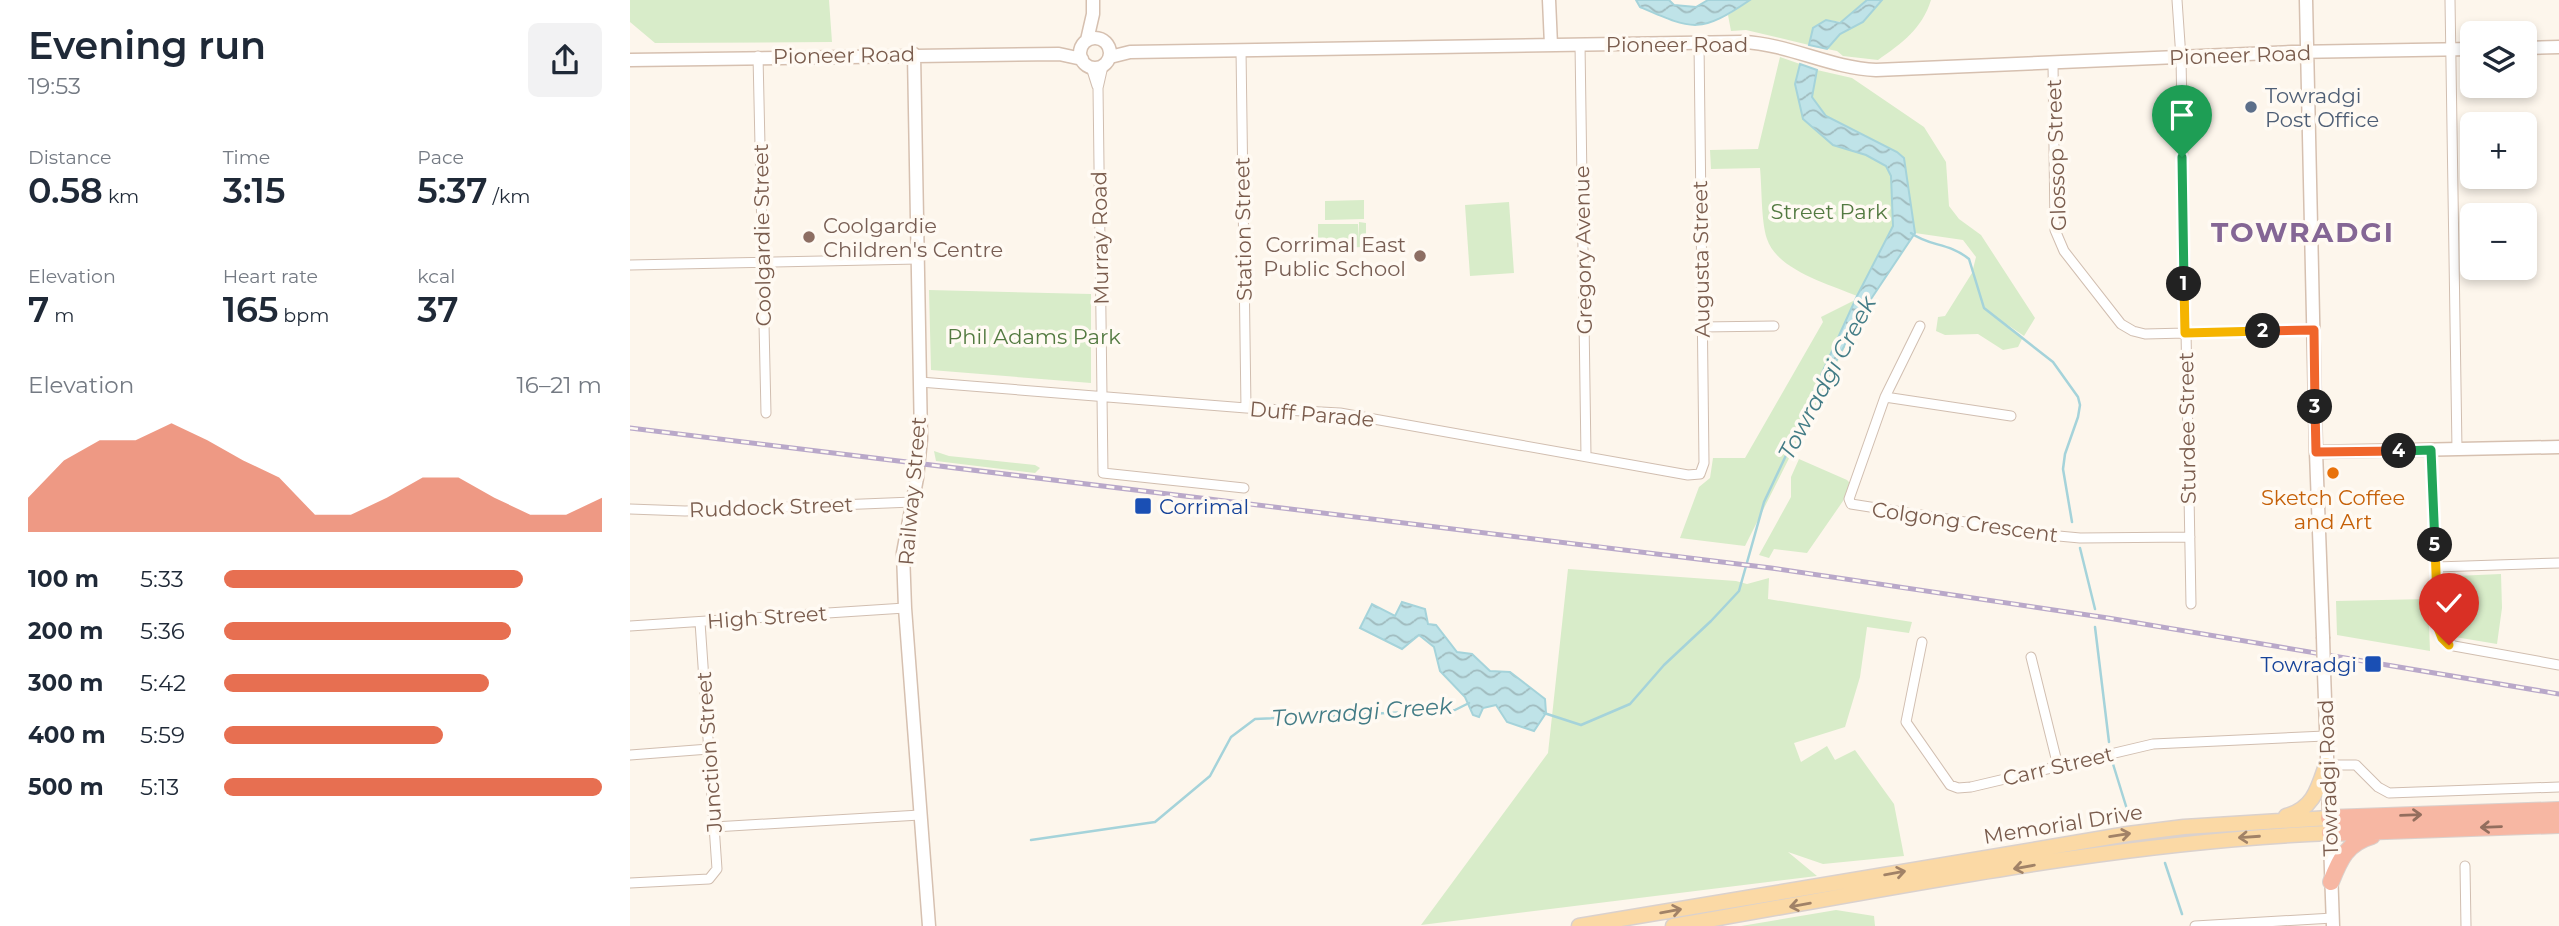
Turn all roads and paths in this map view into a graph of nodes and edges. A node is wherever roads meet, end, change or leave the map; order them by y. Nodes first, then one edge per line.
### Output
1 (1093, 0) edge
2 (1549, 0) edge
3 (2177, 0) edge
4 (2306, 0) edge
5 (2450, 0) edge
6 (1699, 43) junction
7 (1580, 44) junction
8 (1551, 45) junction
9 (2559, 47) edge
10 (2537, 48) edge
11 (1241, 50) junction
12 (2450, 50) junction
13 (2460, 50) edge
14 (1095, 52) junction
15 (2307, 52) junction
16 (914, 54) junction
17 (758, 57) junction
18 (2181, 58) junction
19 (630, 60) edge
20 (2053, 63) junction
21 (918, 258) junction
22 (763, 262) junction
23 (630, 265) edge
24 (1774, 326) dead end
25 (1920, 326) dead end
26 (1702, 327) junction
27 (2314, 330) junction
28 (2185, 333) junction
29 (920, 382) junction
30 (1103, 397) junction
31 (1885, 397) junction
32 (1246, 408) junction
33 (766, 413) dead end
34 (2011, 416) dead end
35 (2559, 447) edge
36 (2457, 449) junction
37 (2431, 450) junction
38 (2316, 452) junction
39 (1586, 456) junction
40 (1700, 474) joint
41 (1244, 488) dead end
42 (913, 502) junction
43 (630, 509) edge
44 (2190, 537) junction
45 (2559, 562) edge
46 (2436, 568) junction
47 (2191, 604) dead end
48 (905, 608) junction
49 (700, 622) junction
50 (630, 626) edge
51 (1922, 642) dead end
52 (2031, 657) dead end
53 (2559, 665) edge
54 (2325, 736) junction
55 (709, 749) junction
56 (630, 755) edge
57 (2326, 765) junction
58 (2058, 766) junction
59 (2559, 787) edge
60 (2559, 810) edge
61 (920, 815) junction
62 (2258, 822) junction
63 (2559, 825) edge
64 (2329, 826) junction
65 (714, 827) junction
66 (2398, 831) junction
67 (2465, 866) dead end
68 (2332, 882) junction
69 (630, 883) edge
70 (2333, 922) edge
71 (929, 926) edge
72 (1579, 926) edge
73 (1673, 926) edge
74 (2195, 926) edge
75 (2466, 926) edge

1 - 14 main road, Murray Road
2 - 8 main road
3 - 18 street, Sturdee Street
4 - 15 main road, Towradgi Road
5 - 12 street
6 - 7 main road, Pioneer Road
6 - 20 main road, Pioneer Road
6 - 26 street, Augusta Street
7 - 8 main road, Pioneer Road
7 - 39 street, Gregory Avenue
8 - 11 main road, Pioneer Road
9 - 10 main road
11 - 14 main road, Pioneer Road
11 - 32 street, Station Street
12 - 13 main road, Pioneer Road
12 - 15 main road, Pioneer Road
12 - 36 street
14 - 16 main road, Pioneer Road
14 - 30 street, Murray Road
15 - 18 main road, Pioneer Road
15 - 27 main road, Towradgi Road
16 - 17 main road, Pioneer Road
16 - 21 main road, Railway Street
17 - 19 main road, Pioneer Road
17 - 22 street, Coolgardie Street
18 - 20 main road, Pioneer Road
18 - 28 street, Sturdee Street
20 - 28 street, Glossop Street
21 - 22 street
21 - 29 main road, Railway Street
22 - 23 street
22 - 33 street, Coolgardie Street
24 - 26 street
25 - 31 street, Colgong Crescent
26 - 40 street, Augusta Street
27 - 28 street, Glossop Street
27 - 38 main road, Towradgi Road
28 - 44 street, Sturdee Street
29 - 30 street, Duff Parade
29 - 42 main road, Railway Street
30 - 32 street, Duff Parade
30 - 41 street, Murray Road
31 - 34 street
31 - 44 street, Colgong Crescent
32 - 39 street, Duff Parade
35 - 36 main road
36 - 37 main road
37 - 38 main road
37 - 46 street
38 - 54 main road, Towradgi Road, bridge
39 - 40 street, Duff Parade
42 - 43 street, Ruddock Street
42 - 48 main road, Railway Street
44 - 47 street, Sturdee Street
45 - 46 street
46 - 53 street
48 - 49 street, High Street
48 - 61 main road, Railway Street
49 - 50 street, High Street
49 - 55 street, Junction Street
51 - 58 street, Carr Street
52 - 58 street
54 - 57 main road, Towradgi Road
54 - 58 street, Carr Street
55 - 56 street
55 - 65 street, Junction Street
57 - 59 street
57 - 62 main road
57 - 64 main road, Towradgi Road
64 -> 60 highway, Memorial Drive
61 - 65 street
61 - 71 main road, Railway Street
62 - 64 main road, Memorial Drive
72 -> 62 main road, Memorial Drive
63 -> 66 highway, Memorial Drive
64 - 66 highway, Memorial Drive
64 - 68 main road, Towradgi Road
64 -> 73 main road, Memorial Drive
65 - 69 street, Junction Street
66 - 68 highway
67 - 75 street
68 - 70 main road, Towradgi Road
70 - 74 street

